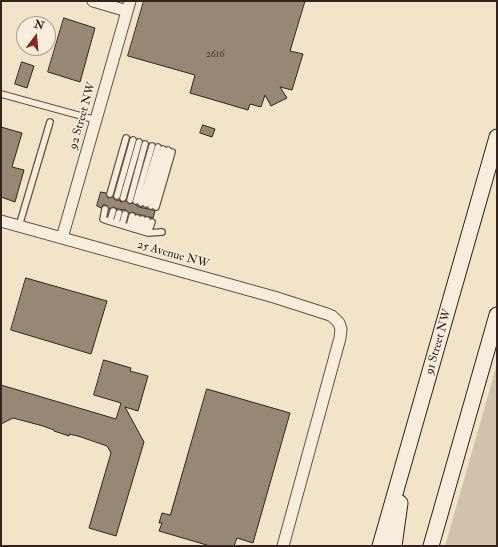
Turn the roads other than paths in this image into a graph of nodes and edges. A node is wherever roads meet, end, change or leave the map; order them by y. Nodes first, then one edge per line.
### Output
1 (93, 1) edge
2 (129, 6) edge
3 (1, 94) edge
4 (96, 120) junction
5 (50, 122) dead end
6 (497, 137) edge
7 (126, 138) dead end
8 (133, 140) dead end
9 (139, 142) dead end
10 (145, 144) dead end
11 (152, 146) dead end
12 (110, 194) dead end
13 (117, 196) dead end
14 (123, 198) dead end
15 (143, 204) junction
16 (106, 209) dead end
17 (112, 211) dead end
18 (119, 212) dead end
19 (125, 214) dead end
20 (142, 219) junction
21 (1, 221) edge
22 (110, 221) junction
23 (119, 224) junction
24 (19, 226) junction
25 (139, 230) junction
26 (162, 232) dead end
27 (62, 238) junction
28 (497, 316) edge
29 (408, 450) junction
30 (283, 546) edge
31 (380, 546) edge
32 (394, 546) edge
33 (431, 546) edge

1 - 2 street
2 - 4 street, 92 Street NW
3 - 4 lane
4 - 27 street, 92 Street NW
5 - 24 lane
6 - 29 main road, 91 Street NW
7 - 12 lane
8 - 13 lane
9 - 14 lane
10 - 15 lane
11 - 15 lane
15 - 15 lane
16 - 22 lane
17 - 22 lane
18 - 23 lane
19 - 23 lane
20 - 25 lane
20 - 25 lane
20 - 25 lane
21 - 24 street, 25 Avenue NW
22 - 23 lane
23 - 25 lane
24 - 27 street, 25 Avenue NW
25 - 26 lane
27 - 30 street, 25 Avenue NW
28 - 33 main road
29 - 31 main road, 91 Street NW
29 - 32 main road

